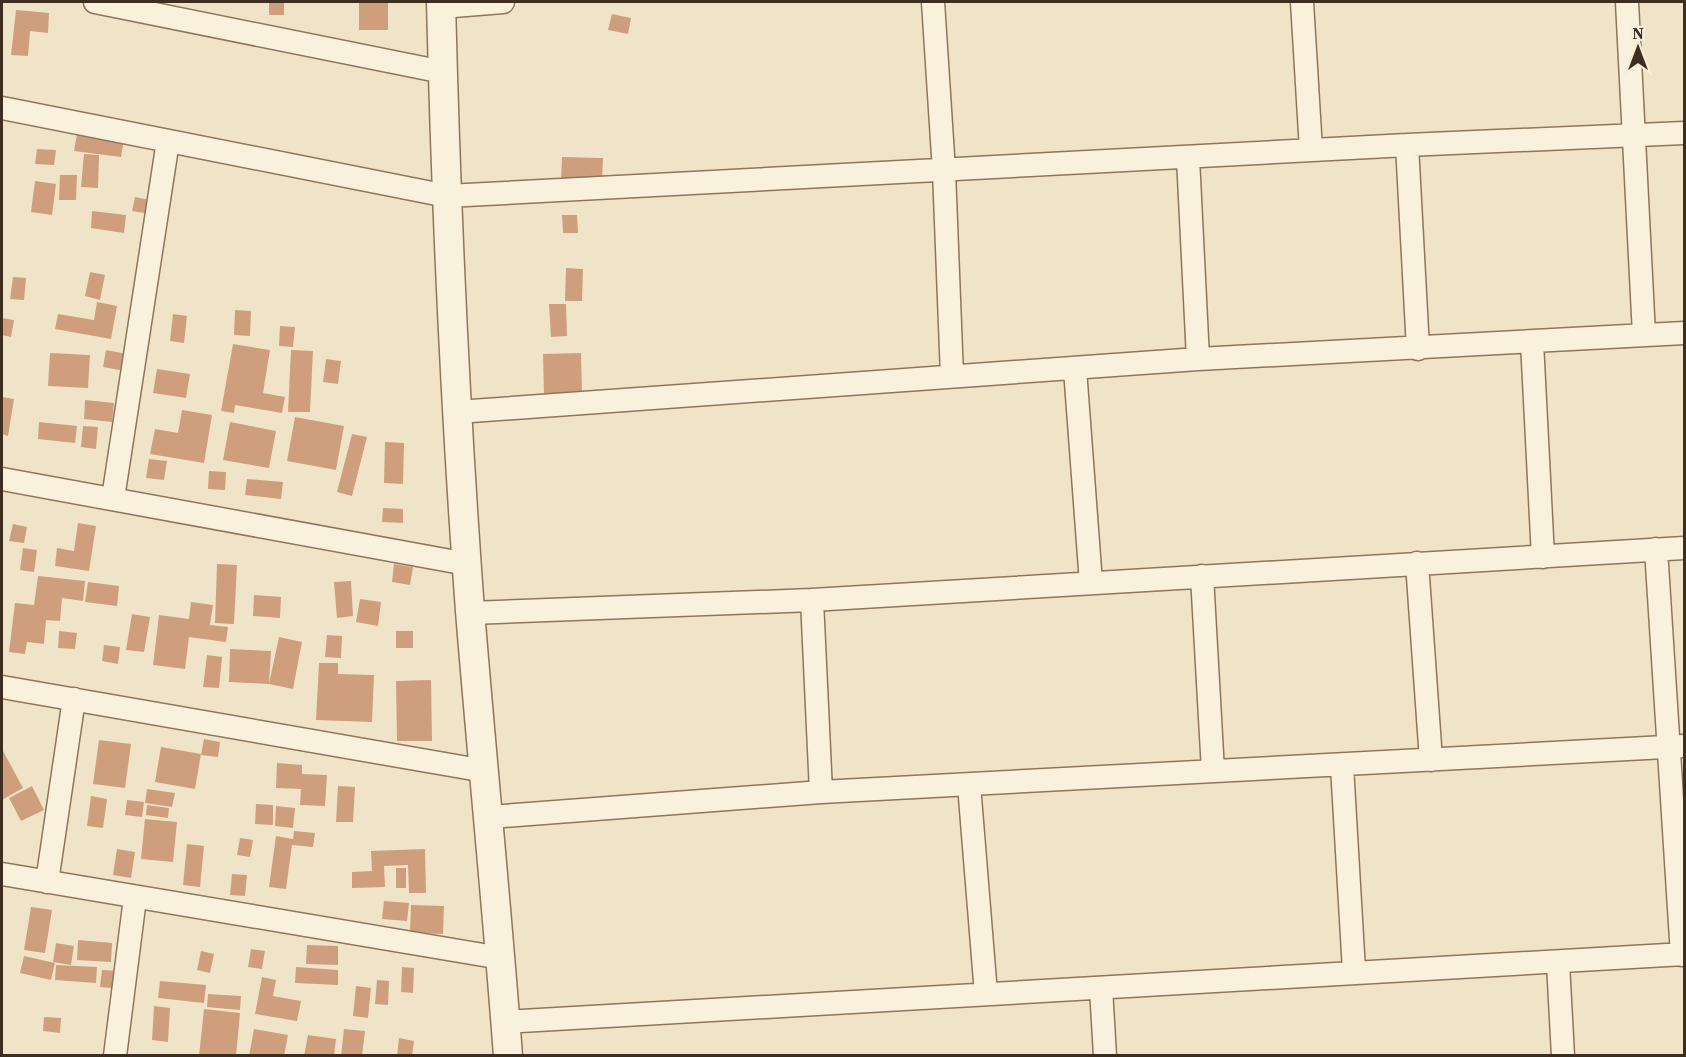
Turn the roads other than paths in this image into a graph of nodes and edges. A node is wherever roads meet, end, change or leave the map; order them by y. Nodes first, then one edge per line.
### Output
1 (95, 2) edge
2 (504, 2) edge
3 (933, 2) edge
4 (1302, 2) edge
5 (1627, 2) edge
6 (441, 4) edge
7 (443, 72) junction
8 (2, 108) edge
9 (1684, 133) edge
10 (1633, 136) junction
11 (168, 141) junction
12 (1407, 145) junction
13 (1311, 150) junction
14 (1188, 158) junction
15 (944, 171) junction
16 (447, 196) junction
17 (1684, 333) edge
18 (1644, 335) junction
19 (1532, 342) junction
20 (1418, 349) junction
21 (1198, 359) junction
22 (1076, 369) junction
23 (952, 376) junction
24 (458, 412) junction
25 (2, 479) edge
26 (113, 498) junction
27 (1684, 548) edge
28 (1656, 549) junction
29 (1543, 557) junction
30 (1417, 563) junction
31 (467, 564) junction
32 (1202, 576) junction
33 (1091, 583) junction
34 (812, 600) junction
35 (471, 613) junction
36 (2, 687) edge
37 (74, 699) junction
38 (1677, 747) edge
39 (1431, 760) junction
40 (1342, 766) junction
41 (485, 771) junction
42 (1213, 771) junction
43 (969, 785) junction
44 (821, 792) junction
45 (490, 817) junction
46 (2, 874) edge
47 (47, 882) junction
48 (135, 898) junction
49 (1683, 955) edge
50 (501, 958) junction
51 (1558, 963) junction
52 (1354, 971) junction
53 (1101, 988) junction
54 (986, 994) junction
55 (505, 1022) junction
56 (115, 1056) edge
57 (508, 1056) edge
58 (1105, 1056) edge
59 (1563, 1056) edge

1 - 7 street
2 - 6 street
3 - 15 street
4 - 13 street
5 - 10 street
6 - 7 street
7 - 16 street
8 - 11 street
9 - 10 street
10 - 12 street
10 - 18 street
11 - 16 street
11 - 26 street
12 - 13 street
12 - 20 street
13 - 14 street
14 - 15 street
14 - 21 street
15 - 16 street
15 - 23 street
16 - 24 street
17 - 18 street
18 - 19 street
19 - 20 street
19 - 29 street
20 - 21 street
21 - 22 street
22 - 23 street
22 - 33 street
23 - 24 street
24 - 31 street
25 - 26 street
26 - 31 street
27 - 28 street
28 - 29 street
28 - 38 street
29 - 30 street
30 - 32 street
30 - 39 street
31 - 35 street
32 - 33 street
32 - 42 street
33 - 34 street
34 - 35 street
34 - 44 street
35 - 41 street
36 - 37 street
37 - 41 street
37 - 47 street
38 - 39 street
38 - 49 street
39 - 40 street
40 - 42 street
40 - 52 street
41 - 45 street
42 - 43 street
43 - 44 street
43 - 54 street
44 - 45 street
45 - 50 street
46 - 47 street
47 - 48 street
48 - 50 street
48 - 56 street
49 - 51 street
50 - 55 street
51 - 52 street
51 - 59 street
52 - 53 street
53 - 54 street
53 - 58 street
54 - 55 street
55 - 57 street

